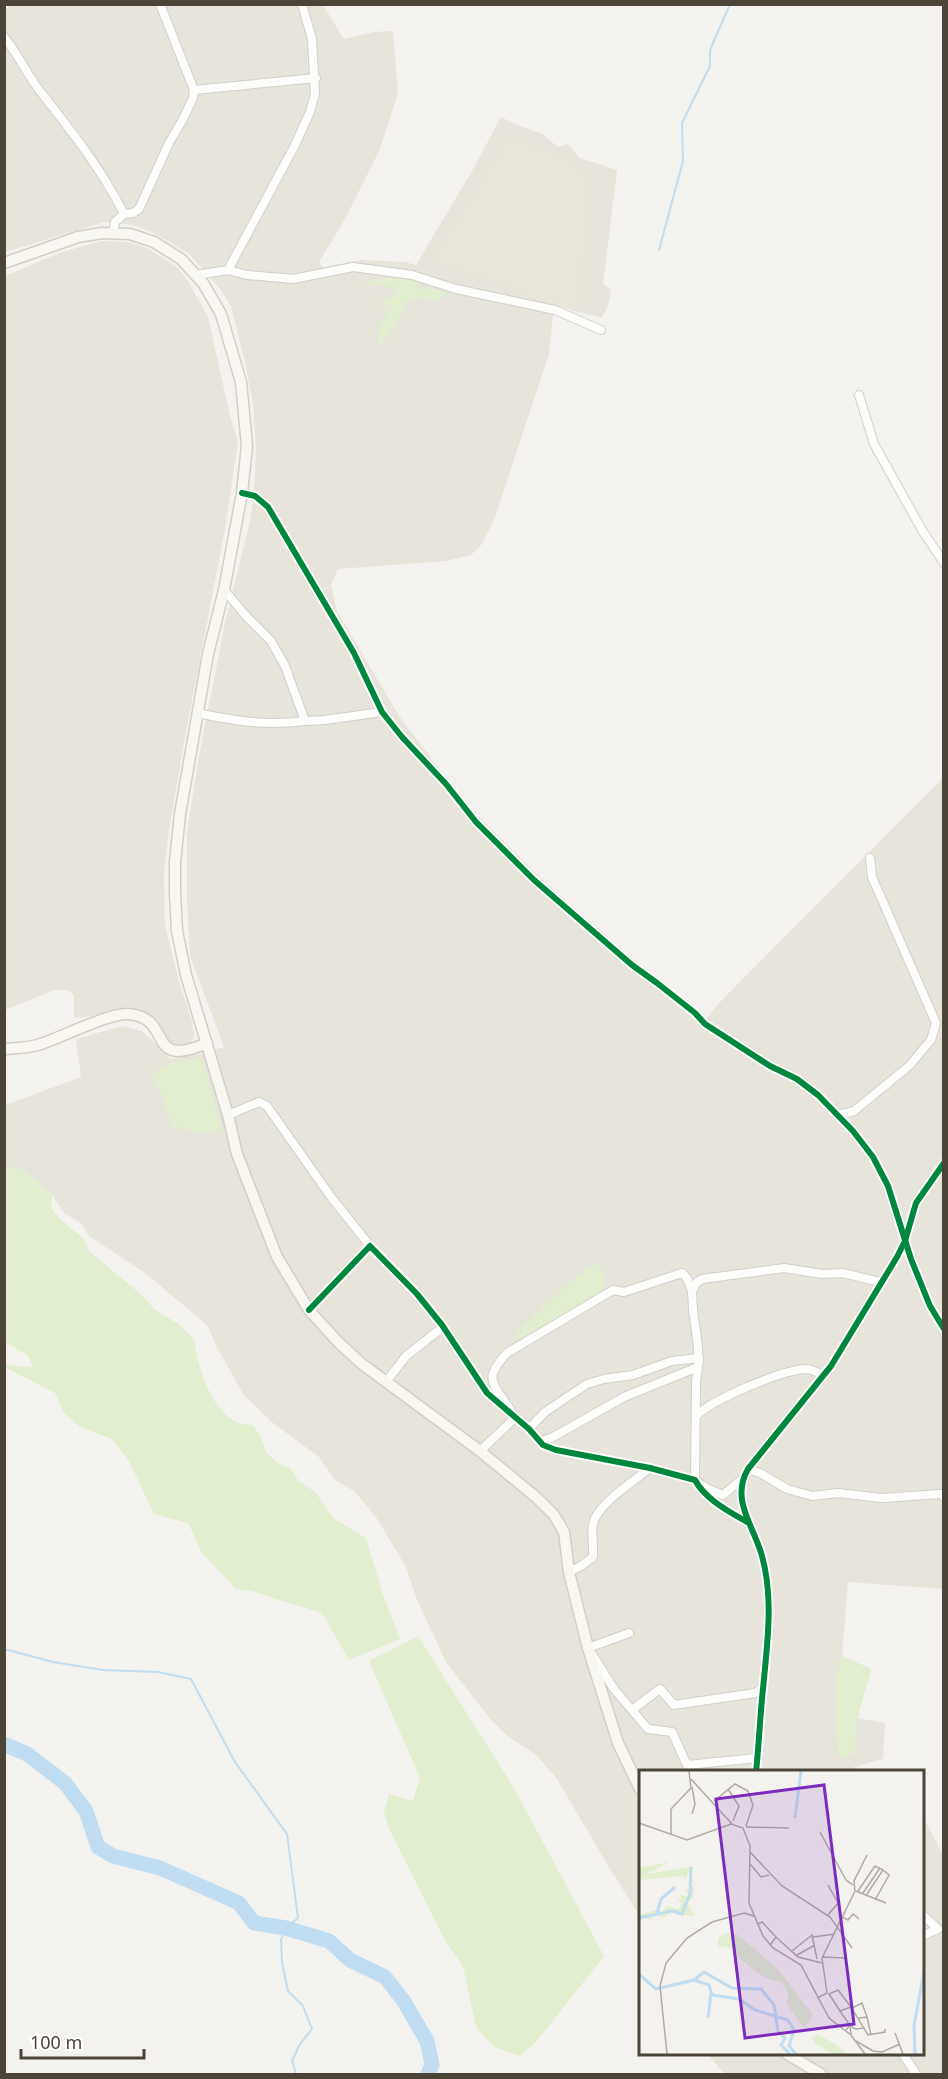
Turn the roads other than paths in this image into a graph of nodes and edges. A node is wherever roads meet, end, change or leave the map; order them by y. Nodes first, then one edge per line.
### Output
1 (160, 4) edge
2 (302, 4) edge
3 (4, 37) edge
4 (316, 78) junction
5 (195, 90) junction
6 (124, 214) junction
7 (113, 233) junction
8 (4, 263) edge
9 (228, 270) junction
10 (196, 275) junction
11 (602, 330) dead end
12 (859, 395) dead end
13 (242, 493) junction
14 (944, 563) edge
15 (224, 590) junction
16 (382, 712) junction
17 (197, 713) junction
18 (305, 721) junction
19 (870, 858) dead end
20 (207, 1043) junction
21 (4, 1049) edge
22 (228, 1114) junction
23 (838, 1115) junction
24 (944, 1163) edge
25 (905, 1241) junction
26 (370, 1246) junction
27 (880, 1282) junction
28 (692, 1291) junction
29 (309, 1310) junction
30 (443, 1326) junction
31 (944, 1329) edge
32 (698, 1362) junction
33 (824, 1375) junction
34 (386, 1382) junction
35 (515, 1416) junction
36 (696, 1416) junction
37 (529, 1429) junction
38 (540, 1442) junction
39 (480, 1451) junction
40 (650, 1468) junction
41 (748, 1469) junction
42 (695, 1479) junction
43 (742, 1479) junction
44 (944, 1497) edge
45 (747, 1521) junction
46 (570, 1572) junction
47 (629, 1633) dead end
48 (588, 1648) junction
49 (763, 1689) junction
50 (632, 1710) junction
51 (757, 1758) junction
52 (756, 1770) edge
53 (639, 1786) edge
54 (924, 1916) edge
55 (941, 1932) edge
56 (924, 1936) edge
57 (789, 2055) edge
58 (904, 2055) edge
59 (821, 2074) edge
60 (916, 2074) edge

1 - 5 street
2 - 4 street
3 - 6 street
4 - 5 street
4 - 9 street
5 - 6 street
6 - 7 street
7 - 8 main road
7 - 10 main road
9 - 10 street
9 - 11 street
10 - 13 main road
12 - 14 street
13 - 15 main road
13 - 16 street
15 - 17 main road
15 - 18 street
16 - 18 street
16 - 23 street
17 - 18 street
17 - 20 main road
19 - 23 street
20 - 21 main road
20 - 22 main road
22 - 26 street
22 - 29 main road
23 - 25 street
24 - 25 street
25 - 27 street
25 - 31 street
26 - 29 street
26 - 30 street
27 - 28 street
27 - 33 street
28 - 32 street
28 - 35 street
29 - 34 main road
30 - 34 street
30 - 35 street
32 - 36 street
32 - 37 street
32 - 38 street
33 - 36 street
33 - 41 street
34 - 39 main road
35 - 37 street
35 - 39 street
36 - 42 street
37 - 38 street
38 - 40 street
39 - 46 main road
40 - 42 street
40 - 46 street
41 - 43 street
41 - 44 street
42 - 43 street
42 - 45 street
43 - 45 street
45 - 49 street
46 - 48 main road
47 - 48 street
48 - 50 street
48 - 53 main road
49 - 50 street
49 - 51 street
50 - 51 street
51 - 52 street
54 - 55 street
55 - 56 street
57 - 59 main road
58 - 60 street

